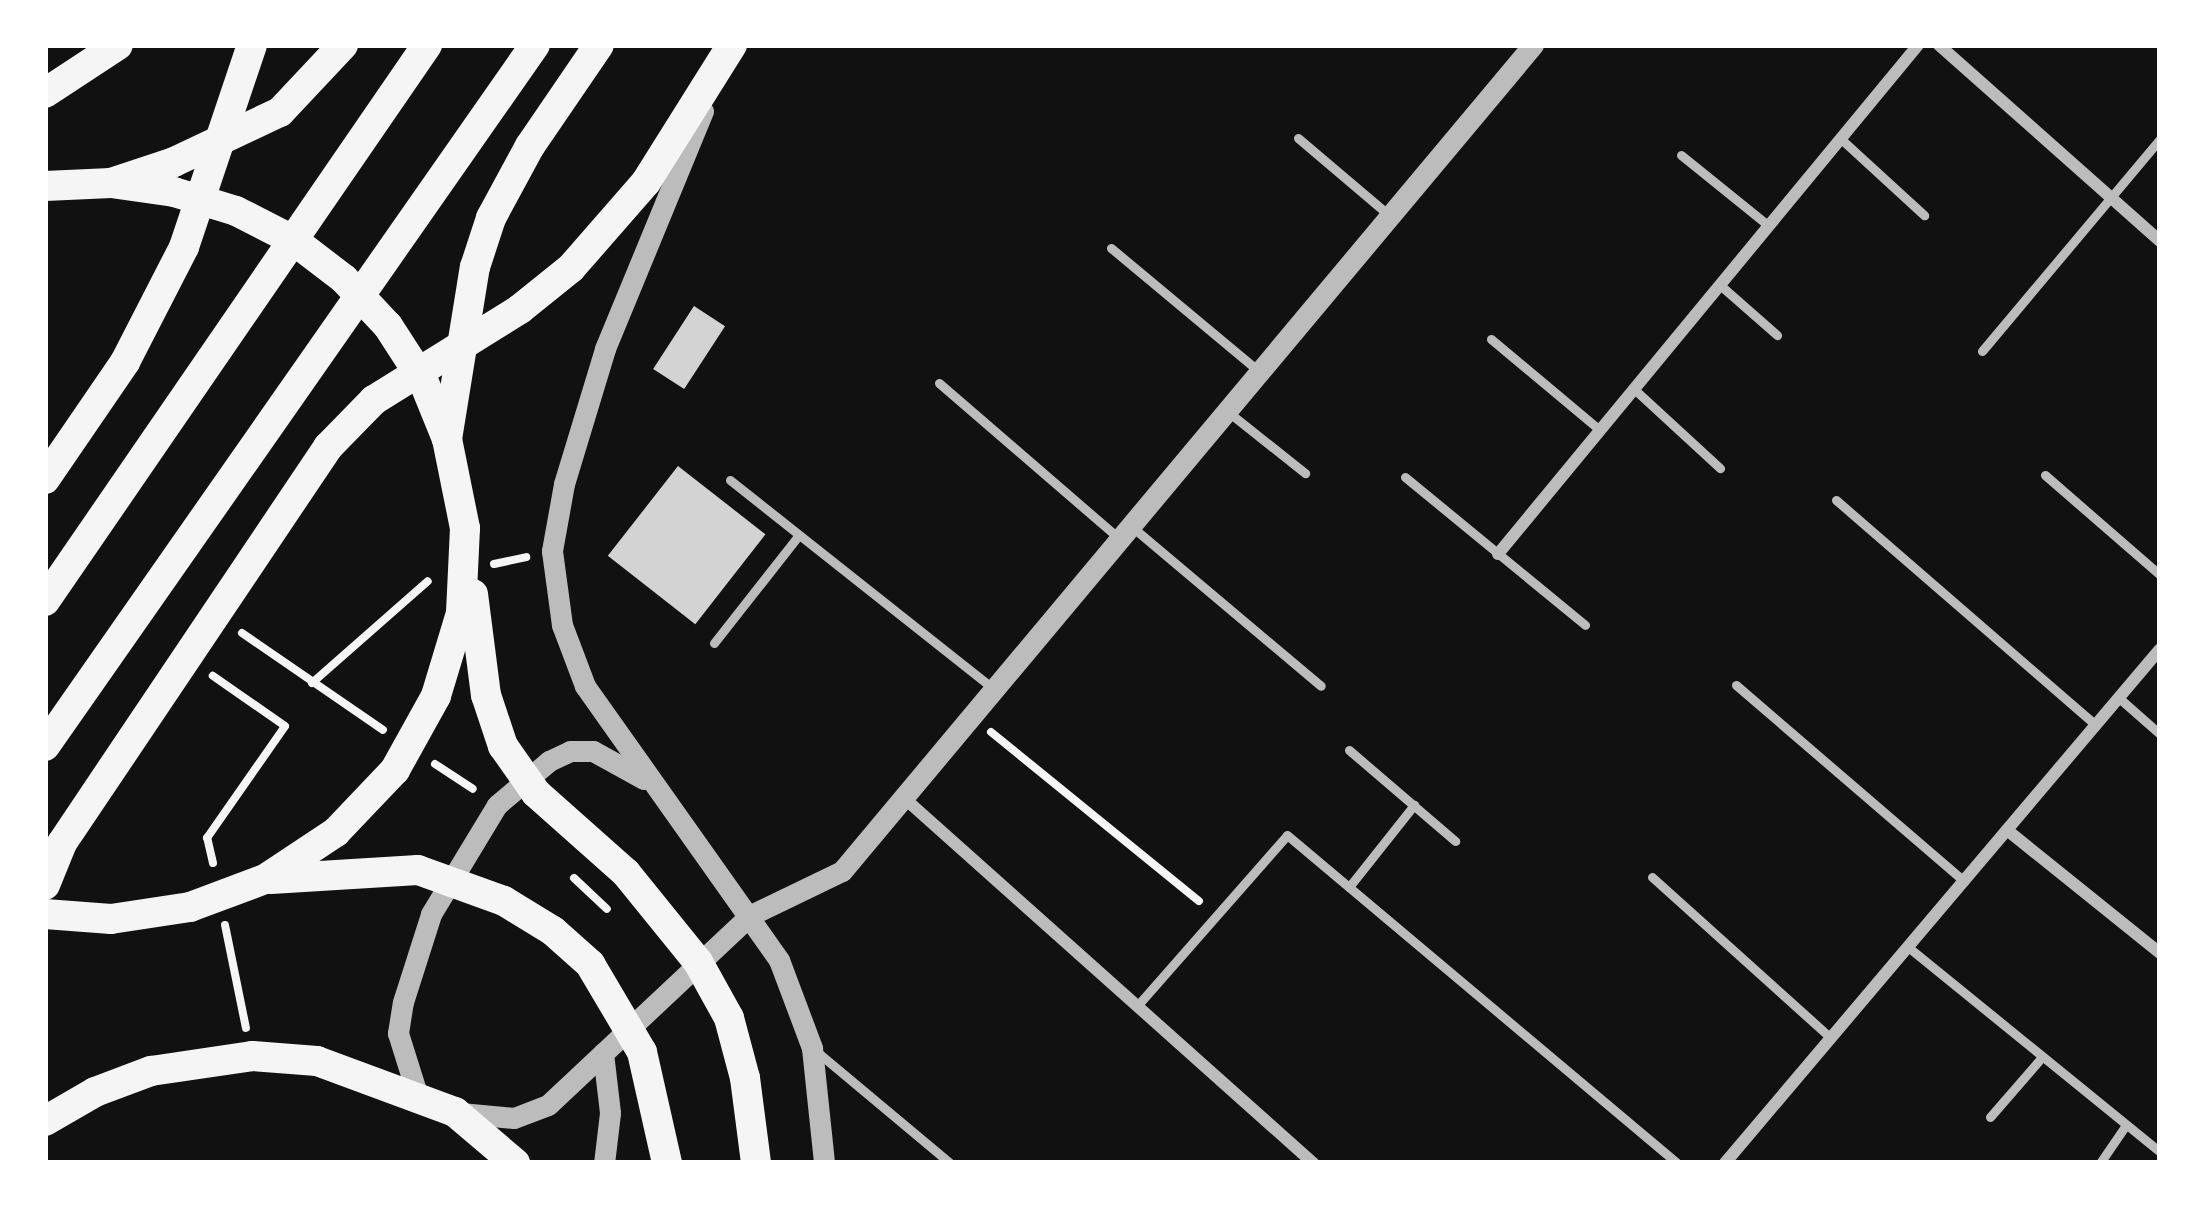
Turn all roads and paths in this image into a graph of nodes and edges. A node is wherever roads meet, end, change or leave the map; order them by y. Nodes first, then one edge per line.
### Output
1 (118, 45) edge
2 (252, 45) edge
3 (343, 45) edge
4 (427, 45) edge
5 (535, 45) edge
6 (599, 45) edge
7 (732, 45) edge
8 (1533, 45) edge
9 (1918, 45) edge
10 (1939, 45) edge
11 (717, 77) junction
12 (45, 92) edge
13 (1298, 138) dead end
14 (1841, 139) junction
15 (2160, 139) edge
16 (1681, 155) dead end
17 (111, 183) junction
18 (45, 187) edge
19 (2112, 199) junction
20 (1924, 215) dead end
21 (1390, 216) junction
22 (1768, 226) junction
23 (2160, 241) edge
24 (1111, 248) dead end
25 (1720, 285) junction
26 (1778, 335) dead end
27 (1491, 340) dead end
28 (1982, 351) dead end
29 (1260, 372) junction
30 (939, 383) dead end
31 (1634, 389) junction
32 (1227, 411) junction
33 (1600, 430) junction
34 (447, 439) junction
35 (1720, 468) dead end
36 (1305, 472) dead end
37 (2045, 475) dead end
38 (1405, 477) dead end
39 (45, 479) edge
40 (730, 480) dead end
41 (1836, 500) dead end
42 (465, 528) junction
43 (1125, 533) junction
44 (799, 535) junction
45 (1498, 554) junction
46 (2160, 575) edge
47 (45, 602) edge
48 (228, 623) dead end
49 (1585, 625) dead end
50 (715, 643) dead end
51 (2160, 650) edge
52 (199, 666) dead end
53 (312, 683) dead end
54 (1736, 685) dead end
55 (1321, 686) dead end
56 (994, 689) junction
57 (2119, 698) junction
58 (971, 716) junction
59 (2096, 725) junction
60 (285, 726) dead end
61 (2160, 734) edge
62 (45, 746) edge
63 (1349, 750) dead end
64 (650, 782) junction
65 (903, 797) junction
66 (1414, 805) junction
67 (2007, 830) junction
68 (1455, 841) dead end
69 (1652, 878) dead end
70 (265, 879) junction
71 (1964, 881) junction
72 (45, 885) edge
73 (1349, 887) junction
74 (45, 914) edge
75 (749, 916) junction
76 (1217, 916) junction
77 (111, 919) junction
78 (45, 937) edge
79 (1908, 947) junction
80 (2159, 951) edge
81 (1137, 1006) junction
82 (1831, 1038) junction
83 (812, 1048) junction
84 (603, 1052) junction
85 (2042, 1057) junction
86 (418, 1097) junction
87 (455, 1112) junction
88 (1990, 1117) dead end
89 (45, 1121) edge
90 (2126, 1125) junction
91 (1299, 1150) junction
92 (2160, 1152) edge
93 (515, 1163) edge
94 (604, 1163) edge
95 (667, 1163) edge
96 (756, 1163) edge
97 (824, 1163) edge
98 (950, 1163) edge
99 (1288, 1163) edge
100 (1313, 1163) edge
101 (1677, 1163) edge
102 (1725, 1163) edge
103 (2100, 1163) edge

1 - 12 main road
2 - 39 main road
3 - 17 main road
4 - 47 main road
5 - 62 main road
6 - 34 main road
7 - 11 main road
8 - 21 street
9 - 14 street
10 - 19 street
11 - 64 street
11 - 72 main road
13 - 21 lane
14 - 20 lane
14 - 22 street
15 - 19 lane
16 - 22 lane
17 - 18 main road
17 - 34 main road
19 - 23 street
19 - 28 lane
21 - 29 street
22 - 25 street
24 - 29 lane
25 - 26 lane
25 - 31 street
27 - 33 lane
29 - 32 street
30 - 43 lane
31 - 33 street
31 - 35 lane
32 - 36 lane
32 - 43 street
33 - 45 street
34 - 42 main road
37 - 46 lane
38 - 45 lane
40 - 44 lane
41 - 59 lane
42 - 70 main road
42 - 96 main road
43 - 55 lane
43 - 56 street
44 - 50 lane
44 - 56 lane
45 - 49 lane
48 - 53 path
51 - 57 street
52 - 60 path
54 - 71 lane
56 - 58 street
57 - 59 street
57 - 61 lane
58 - 65 street
58 - 76 path
59 - 67 street
63 - 66 lane
64 - 75 street
64 - 86 street
65 - 75 street
65 - 81 street
66 - 68 lane
66 - 73 lane
67 - 71 street
67 - 80 street
69 - 82 lane
70 - 77 main road
70 - 95 main road
71 - 79 street
73 - 76 lane
73 - 101 lane
74 - 77 main road
75 - 83 street
75 - 84 street
76 - 81 lane
77 - 78 main road
79 - 82 street
79 - 85 lane
81 - 91 street
82 - 102 street
83 - 97 street
83 - 98 lane
84 - 87 street
84 - 94 street
85 - 88 lane
85 - 90 lane
86 - 87 main road
86 - 89 main road
87 - 93 main road
90 - 92 lane
90 - 103 lane
91 - 99 lane
91 - 100 street

